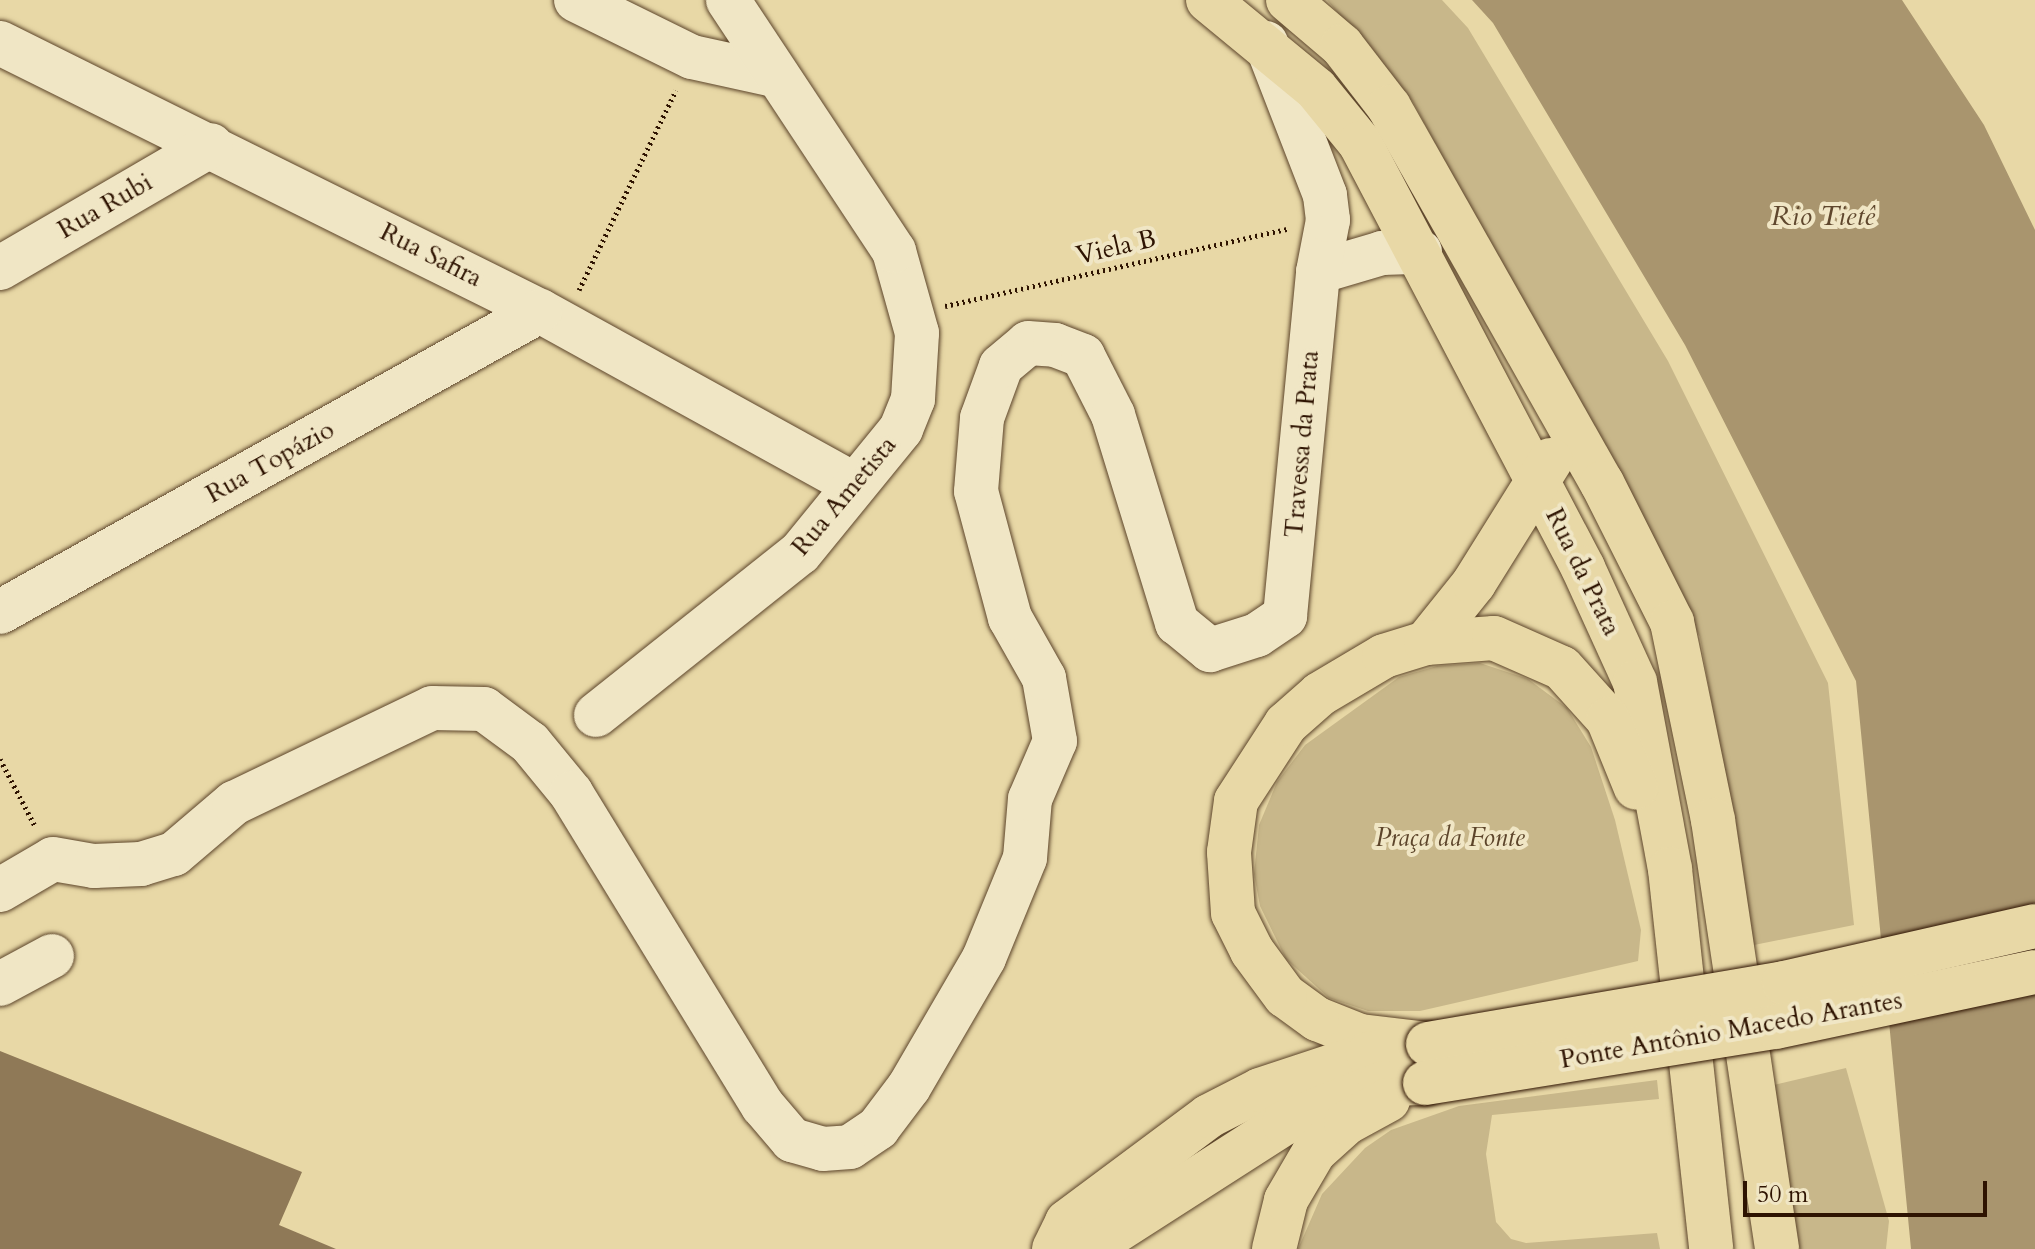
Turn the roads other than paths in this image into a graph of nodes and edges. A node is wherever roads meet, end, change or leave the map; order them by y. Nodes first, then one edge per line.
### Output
1 (576, 0) edge
2 (728, 0) edge
3 (1208, 0) edge
4 (1288, 0) edge
5 (0, 43) edge
6 (1266, 43) junction
7 (774, 75) junction
8 (211, 145) junction
9 (1420, 252) junction
10 (0, 268) edge
11 (1318, 272) junction
12 (552, 317) junction
13 (1569, 425) junction
14 (1539, 483) junction
15 (853, 484) junction
16 (0, 612) edge
17 (1426, 643) junction
18 (596, 715) dead end
19 (1670, 869) junction
20 (0, 890) edge
21 (2035, 926) edge
22 (52, 956) dead end
23 (2035, 972) edge
24 (0, 984) edge
25 (1427, 1063) junction
26 (1054, 1249) edge
27 (1088, 1249) edge
28 (1274, 1249) edge
29 (1711, 1249) edge
30 (1777, 1249) edge

1 - 7 street
2 - 7 street, Rua Ametista
3 - 6 main road, Rua da Prata
4 - 13 main road
5 - 8 street, Rua Safira
6 - 9 main road, Rua da Prata
6 - 11 street, Travessa da Prata
7 - 15 street, Rua Ametista
8 - 10 street, Rua Rubi
8 - 12 street, Rua Safira
9 - 11 street
9 - 14 main road, Rua da Prata
11 - 20 street, Travessa da Prata
12 - 15 street, Rua Safira
12 - 16 street, Rua Topázio
13 - 14 main road
13 - 30 main road
14 - 17 main road
14 - 19 main road, Rua da Prata
15 - 18 street, Rua Ametista
17 - 19 main road
17 - 25 main road
19 - 29 main road, Rua da Prata
21 - 25 main road, Ponte Antônio Macedo Arantes, bridge
22 - 24 street
23 - 25 main road, Ponte Antônio Macedo Arantes, bridge
25 - 26 main road
25 - 27 main road
25 - 28 main road

